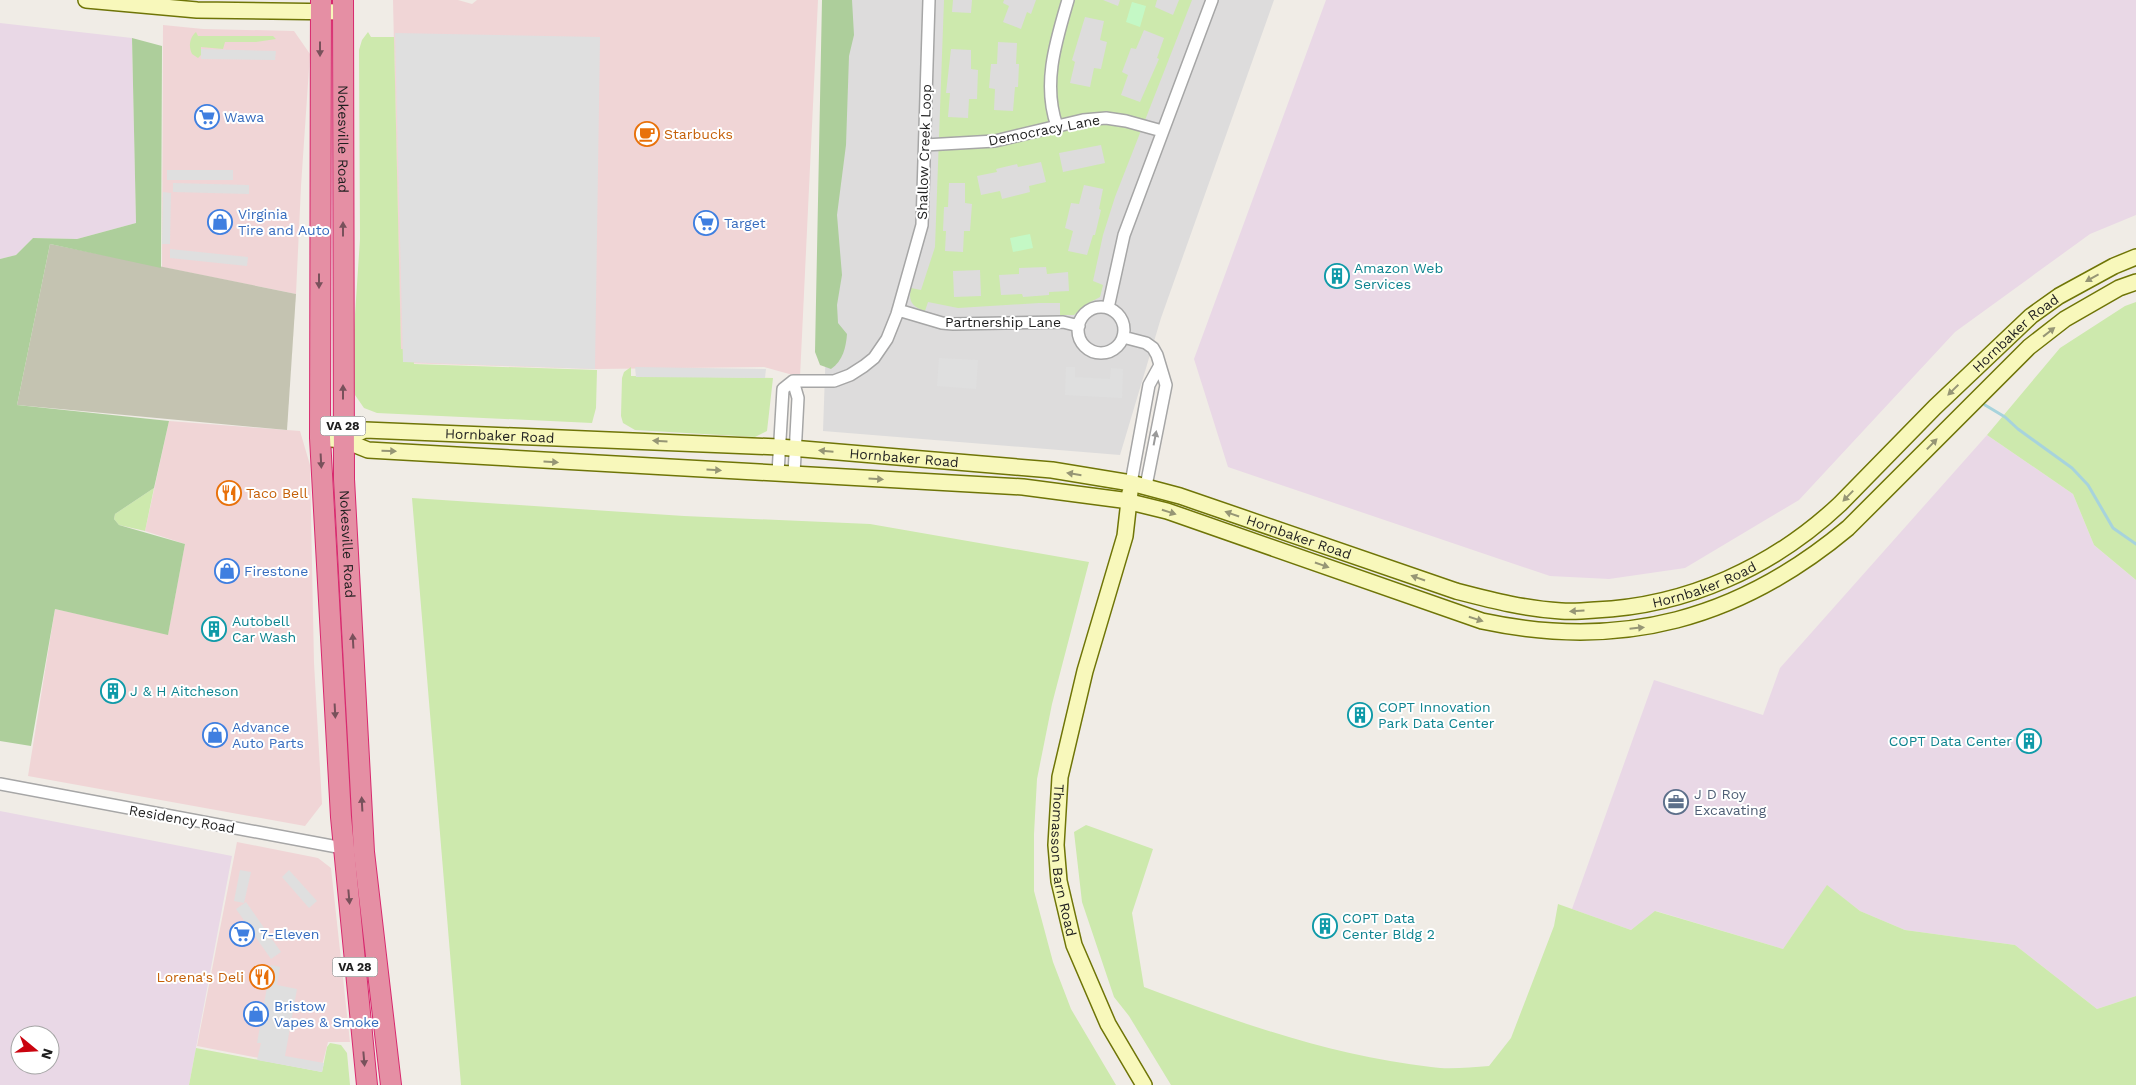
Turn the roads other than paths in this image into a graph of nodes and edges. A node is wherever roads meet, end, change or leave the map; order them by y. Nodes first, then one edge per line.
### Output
1 (86, 0) edge
2 (929, 0) edge
3 (1068, 0) edge
4 (1212, 0) edge
5 (321, 6) edge
6 (344, 6) edge
7 (1057, 126) junction
8 (1162, 131) junction
9 (925, 145) junction
10 (2136, 257) edge
11 (2136, 282) edge
12 (1108, 308) junction
13 (898, 310) junction
14 (1079, 326) junction
15 (1123, 337) junction
16 (1160, 365) junction
17 (793, 381) junction
18 (320, 438) junction
19 (343, 440) junction
20 (779, 447) junction
21 (795, 448) junction
22 (1882, 461) junction
23 (778, 473) junction
24 (794, 474) junction
25 (1898, 479) junction
26 (1139, 484) junction
27 (1135, 502) junction
28 (0, 784) edge
29 (344, 849) junction
30 (364, 852) junction
31 (367, 1085) edge
32 (391, 1085) edge
33 (1144, 1085) edge

1 - 5 main road
2 - 9 street, Shallow Creek Loop
3 - 7 street
4 - 8 street
5 - 6 main road
5 -> 18 highway, Nokesville Road / VA 28
19 -> 6 highway, Nokesville Road / VA 28
7 - 8 street, Democracy Lane
7 - 9 street, Democracy Lane
8 - 12 street
9 - 13 street, Shallow Creek Loop
10 -> 22 main road, Hornbaker Road
25 -> 11 main road, Hornbaker Road
12 - 14 street
12 - 15 street
13 - 14 street, Partnership Lane
13 - 17 street, Shallow Creek Loop
14 - 15 street
15 - 16 street
16 - 26 street
26 -> 16 street
17 - 20 street
17 - 21 street
18 - 19 main road, Hornbaker Road
18 -> 29 highway, Nokesville Road / VA 28
20 -> 19 main road, Hornbaker Road
19 -> 23 main road, Hornbaker Road
30 -> 19 highway, Nokesville Road / VA 28
20 - 21 main road, Hornbaker Road
20 - 23 street
21 - 24 street
26 -> 21 main road, Hornbaker Road
22 - 25 main road
22 -> 26 main road, Hornbaker Road
23 - 24 main road, Hornbaker Road
24 -> 27 main road, Hornbaker Road
27 -> 25 main road, Hornbaker Road
26 - 27 main road, Thomasson Barn Road
27 - 33 main road, Thomasson Barn Road
28 - 29 street, Residency Road
29 - 30 street, Residency Road
29 -> 31 highway, Nokesville Road / VA 28
30 - 32 highway, Nokesville Road / VA 28

